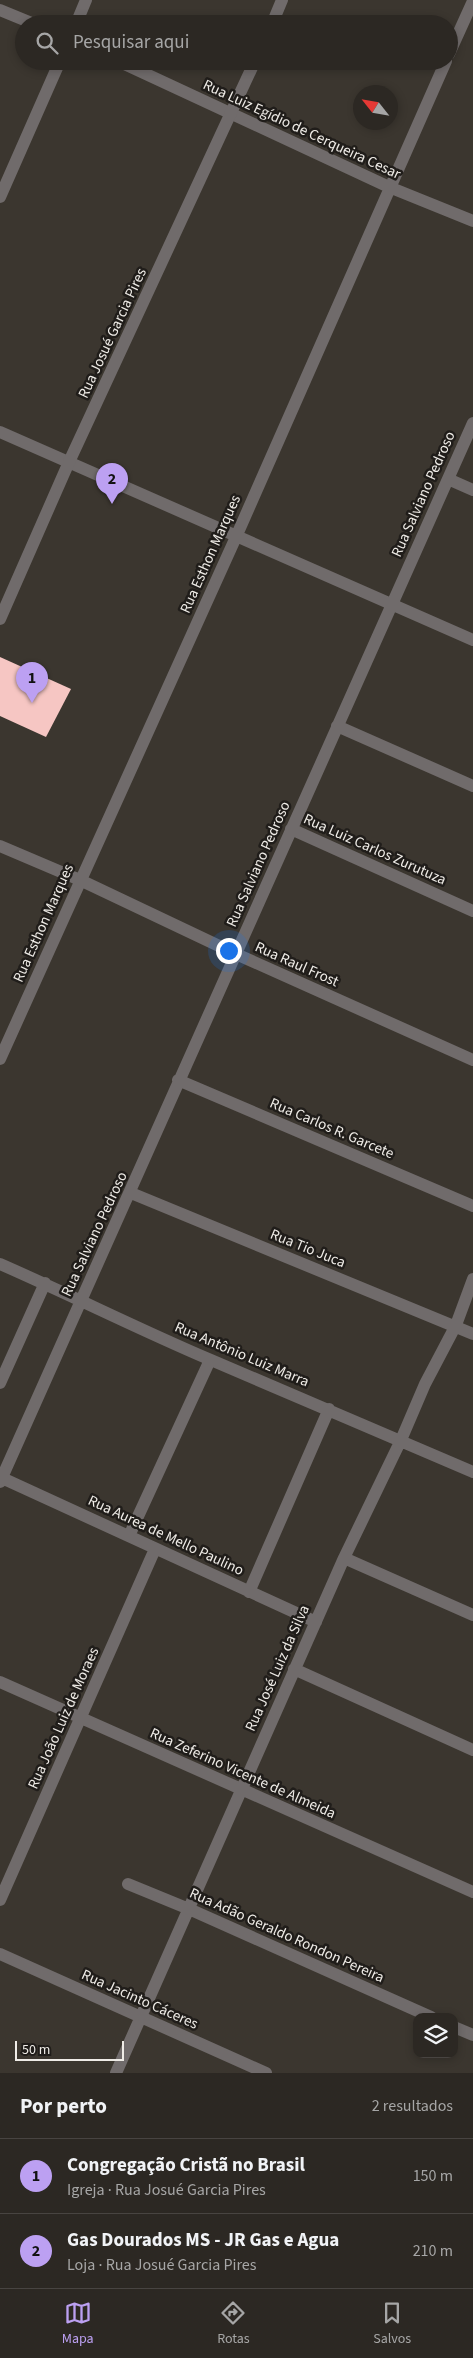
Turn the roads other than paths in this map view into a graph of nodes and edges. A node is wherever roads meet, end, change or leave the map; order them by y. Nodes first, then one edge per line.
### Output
1 (86, 0) edge
2 (282, 0) edge
3 (473, 1) edge
4 (0, 10) edge
5 (80, 15) edge
6 (276, 15) edge
7 (15, 16) edge
8 (458, 34) edge
9 (56, 70) edge
10 (137, 70) edge
11 (251, 70) edge
12 (442, 70) edge
13 (231, 114) junction
14 (389, 187) junction
15 (0, 197) edge
16 (473, 222) edge
17 (473, 423) edge
18 (0, 432) edge
19 (69, 462) junction
20 (448, 479) junction
21 (473, 490) edge
22 (236, 537) junction
23 (391, 604) junction
24 (0, 619) edge
25 (473, 640) edge
26 (337, 726) junction
27 (473, 786) edge
28 (291, 829) junction
29 (0, 846) edge
30 (80, 880) junction
31 (473, 911) edge
32 (236, 954) junction
33 (0, 1059) edge
34 (473, 1060) edge
35 (178, 1080) junction
36 (131, 1193) junction
37 (473, 1206) edge
38 (0, 1264) edge
39 (473, 1279) edge
40 (45, 1284) junction
41 (82, 1299) junction
42 (456, 1325) junction
43 (473, 1334) edge
44 (210, 1360) junction
45 (0, 1383) edge
46 (329, 1409) junction
47 (401, 1440) junction
48 (473, 1472) edge
49 (1, 1480) edge
50 (129, 1536) junction
51 (155, 1549) junction
52 (344, 1558) junction
53 (249, 1592) junction
54 (473, 1615) edge
55 (316, 1622) junction
56 (294, 1669) junction
57 (0, 1682) edge
58 (80, 1718) junction
59 (473, 1750) edge
60 (241, 1790) junction
61 (128, 1884) dead end
62 (473, 1892) edge
63 (0, 1900) edge
64 (189, 1908) junction
65 (0, 1954) edge
66 (422, 2013) edge
67 (141, 2017) junction
68 (458, 2029) edge
69 (473, 2035) edge
70 (116, 2073) edge
71 (266, 2073) edge

1 - 5 street
2 - 6 street
3 - 8 street
4 - 7 street
9 - 15 street
10 - 13 street, Rua Luiz Egídio de Cerqueira Cesar
11 - 13 street, Rua Josué Garcia Pires
12 - 14 street, Rua Esthon Marques
13 - 14 street, Rua Luiz Egídio de Cerqueira Cesar
13 - 19 street, Rua Josué Garcia Pires
14 - 16 street, Rua Luiz Egídio de Cerqueira Cesar
14 - 22 street, Rua Esthon Marques
17 - 20 street, Rua Salviano Pedroso
18 - 19 street
19 - 22 street
19 - 24 street, Rua Josué Garcia Pires
20 - 21 street
20 - 23 street, Rua Salviano Pedroso
22 - 23 street
22 - 30 street, Rua Esthon Marques
23 - 25 street
23 - 26 street, Rua Salviano Pedroso
26 - 27 street
26 - 28 street, Rua Salviano Pedroso
28 - 31 street, Rua Luiz Carlos Zurutuza
28 - 32 street, Rua Salviano Pedroso
29 - 30 street, Rua Raul Frost
30 - 32 street, Rua Raul Frost
30 - 33 street, Rua Esthon Marques
32 - 34 street, Rua Raul Frost
32 - 35 street, Rua Salviano Pedroso
35 - 36 street, Rua Salviano Pedroso
35 - 37 street, Rua Carlos R. Garcete
36 - 41 street, Rua Salviano Pedroso
36 - 42 street, Rua Tio Juca
38 - 40 street, Rua Antônio Luiz Marra
39 - 42 street, Rua José Luiz da Silva
40 - 41 street, Rua Antônio Luiz Marra
40 - 45 street
41 - 44 street, Rua Antônio Luiz Marra
41 - 49 street, Rua Salviano Pedroso
42 - 43 street, Rua Tio Juca
42 - 47 street, Rua José Luiz da Silva
44 - 46 street, Rua Antônio Luiz Marra
44 - 50 street
46 - 47 street, Rua Antônio Luiz Marra
46 - 53 street
47 - 48 street, Rua Antônio Luiz Marra
47 - 52 street, Rua José Luiz da Silva
49 - 50 street, Rua Aurea de Mello Paulino
50 - 51 street, Rua Aurea de Mello Paulino
51 - 53 street, Rua Aurea de Mello Paulino
51 - 58 street, Rua João Luiz de Moraes
52 - 54 street
52 - 55 street, Rua José Luiz da Silva
53 - 55 street, Rua Aurea de Mello Paulino
55 - 56 street, Rua José Luiz da Silva
56 - 59 street
56 - 60 street, Rua José Luiz da Silva
57 - 58 street, Rua Zeferino Vicente de Almeida
58 - 60 street, Rua Zeferino Vicente de Almeida
58 - 63 street, Rua João Luiz de Moraes
60 - 62 street, Rua Zeferino Vicente de Almeida
60 - 64 street, Rua José Luiz da Silva
61 - 64 street, Rua Adão Geraldo Rondon Pereira
64 - 66 street, Rua Adão Geraldo Rondon Pereira
64 - 67 street, Rua José Luiz da Silva
65 - 67 street, Rua Jacinto Cáceres
67 - 70 street, Rua José Luiz da Silva
67 - 71 street, Rua Jacinto Cáceres
68 - 69 street

